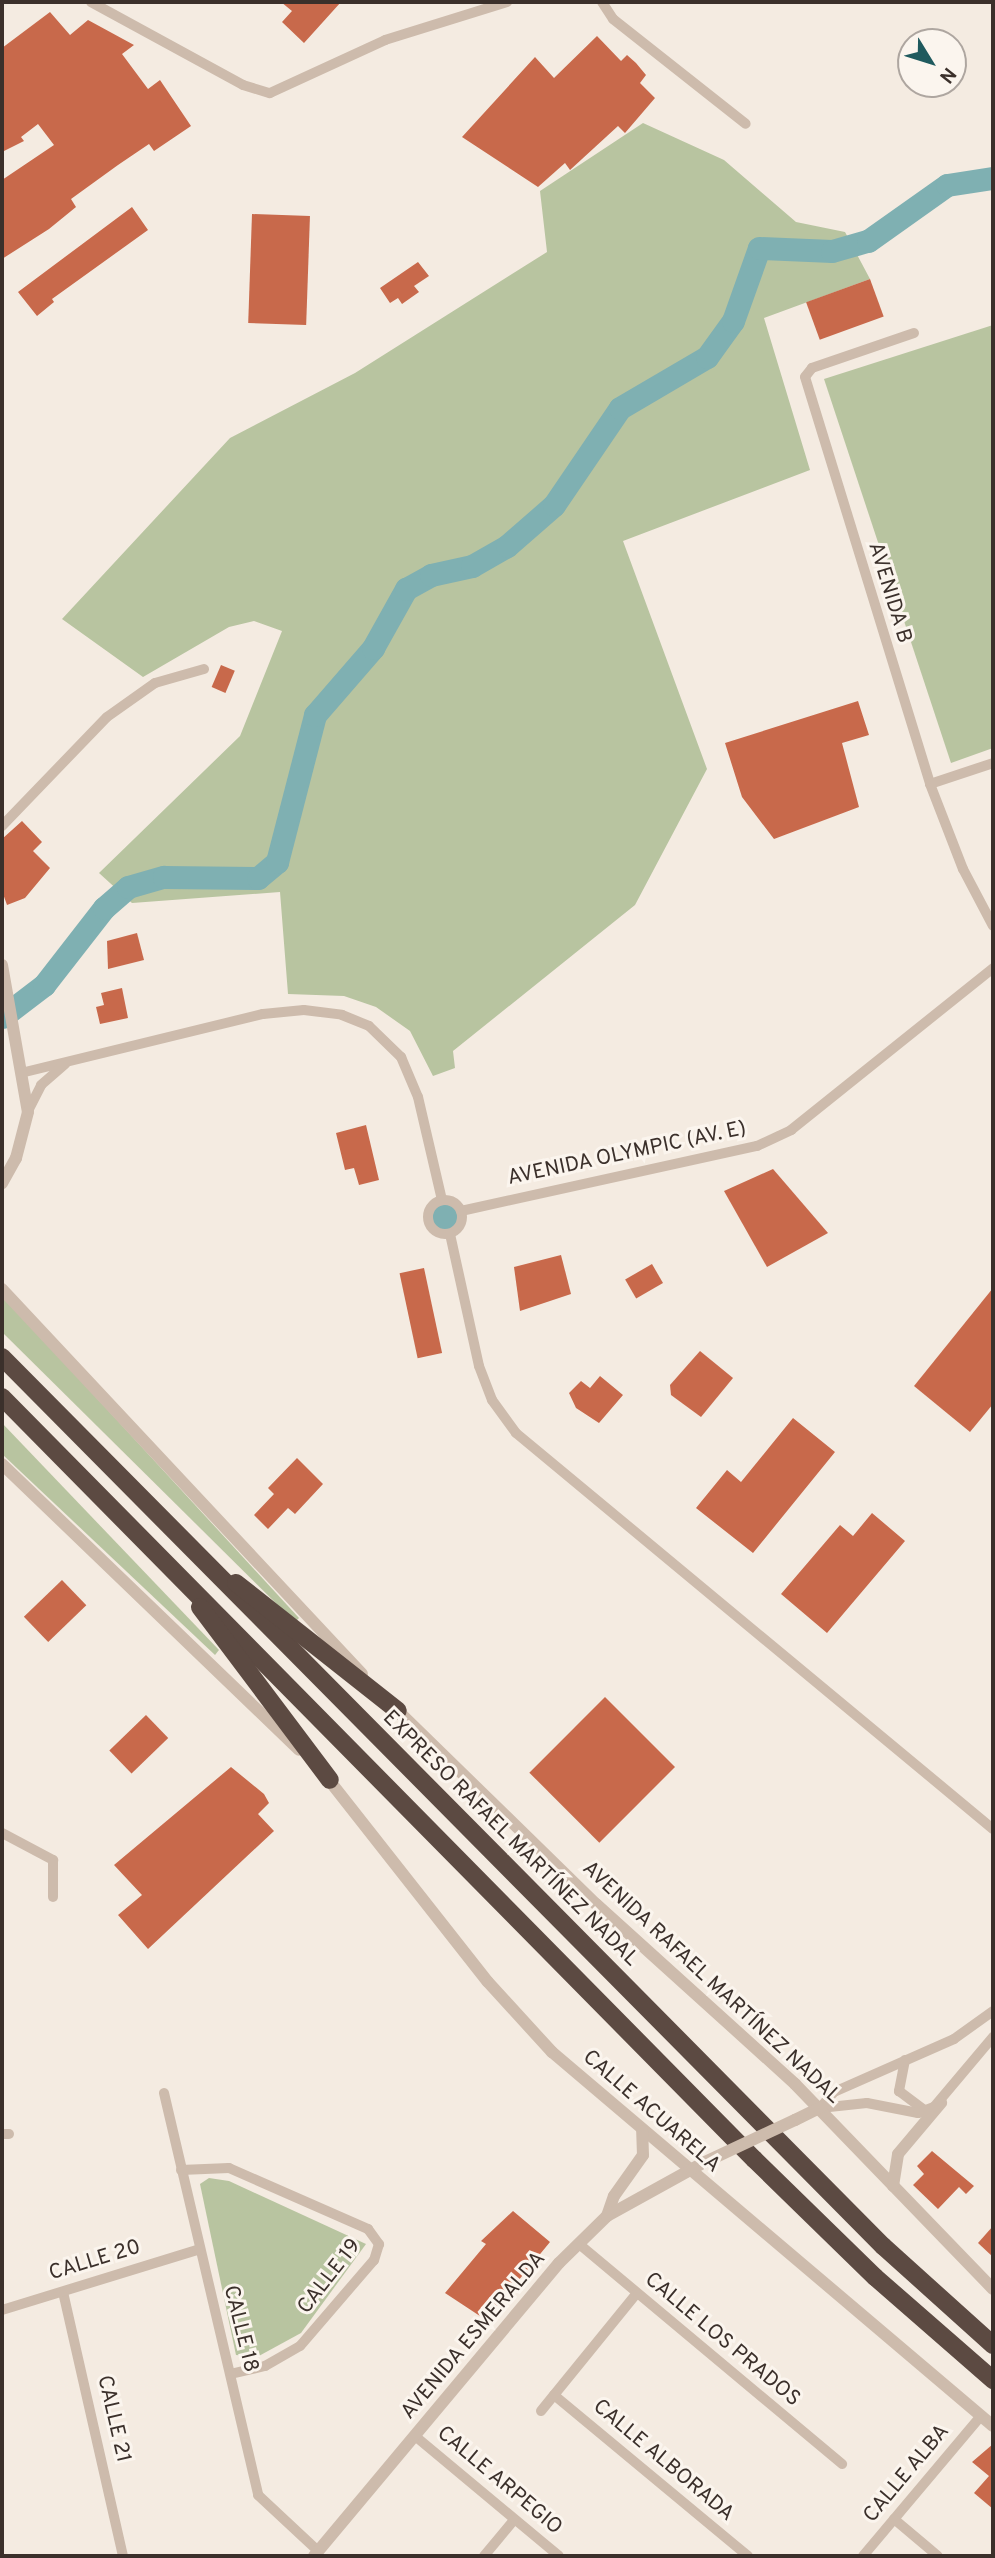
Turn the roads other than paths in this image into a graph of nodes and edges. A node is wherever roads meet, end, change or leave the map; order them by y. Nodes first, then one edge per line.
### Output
1 (91, 2) edge
2 (507, 2) edge
3 (601, 2) edge
4 (746, 124) dead end
5 (914, 333) dead end
6 (204, 669) dead end
7 (993, 763) edge
8 (930, 784) junction
9 (2, 826) edge
10 (993, 926) edge
11 (2, 965) edge
12 (993, 968) edge
13 (68, 1061) junction
14 (25, 1072) junction
15 (28, 1112) junction
16 (2, 1183) edge
17 (442, 1200) junction
18 (461, 1212) junction
19 (450, 1234) junction
20 (2, 1289) edge
21 (2, 1357) edge
22 (2, 1397) edge
23 (2, 1464) edge
24 (206, 1564) junction
25 (185, 1583) junction
26 (398, 1711) junction
27 (330, 1780) junction
28 (993, 1829) edge
29 (2, 1833) edge
30 (53, 1897) dead end
31 (993, 2011) edge
32 (993, 2038) edge
33 (905, 2060) junction
34 (164, 2093) dead end
35 (941, 2103) junction
36 (820, 2108) junction
37 (927, 2110) junction
38 (642, 2131) junction
39 (181, 2170) junction
40 (689, 2170) junction
41 (894, 2186) junction
42 (607, 2216) junction
43 (579, 2244) junction
44 (200, 2249) junction
45 (993, 2289) edge
46 (63, 2292) junction
47 (636, 2294) junction
48 (2, 2310) edge
49 (993, 2345) edge
50 (231, 2374) junction
51 (993, 2380) edge
52 (554, 2395) junction
53 (541, 2411) dead end
54 (981, 2416) junction
55 (993, 2426) edge
56 (415, 2436) junction
57 (842, 2464) dead end
58 (894, 2519) junction
59 (514, 2520) junction
60 (316, 2554) edge
61 (123, 2556) edge
62 (484, 2556) edge
63 (559, 2556) edge
64 (748, 2556) edge
65 (863, 2556) edge
66 (938, 2556) edge

1 - 2 street
3 - 4 street
5 - 8 street, AVENIDA B
6 - 9 street
7 - 8 street
8 - 10 street, AVENIDA B
11 - 14 street
12 - 18 street, AVENIDA OLYMPIC (AV. E)
13 - 14 street
13 - 15 street
13 - 17 street
14 - 15 street
15 - 16 street
17 - 18 street
17 - 19 street
18 - 19 street
19 - 28 street
20 - 26 street, AVENIDA RAFAEL MARTÍNEZ NADAL
21 - 24 highway, EXPRESO RAFAEL MARTÍNEZ NADAL
22 - 25 highway
23 - 27 street, CALLE ACUARELA
24 - 26 highway
24 - 49 highway, EXPRESO RAFAEL MARTÍNEZ NADAL
25 - 27 highway
25 - 51 highway
26 - 36 street, AVENIDA RAFAEL MARTÍNEZ NADAL
27 - 38 street, CALLE ACUARELA
29 - 30 street
31 - 33 street
32 - 35 street
33 - 36 street
33 - 37 street
34 - 39 street, CALLE 18
35 - 37 street
35 - 41 street
36 - 37 street
36 - 40 street, AVENIDA ESMERALDA, bridge
36 - 41 street, AVENIDA RAFAEL MARTÍNEZ NADAL
38 - 40 street, CALLE ACUARELA
38 - 42 street
39 - 44 street, CALLE 18
39 - 50 street, CALLE 19
40 - 42 street, AVENIDA ESMERALDA
40 - 54 street, CALLE ACUARELA
41 - 45 street, AVENIDA RAFAEL MARTÍNEZ NADAL
42 - 43 street, AVENIDA ESMERALDA
43 - 47 street, CALLE LOS PRADOS
43 - 56 street, AVENIDA ESMERALDA
44 - 46 street, CALLE 20
44 - 50 street, CALLE 18
46 - 48 street, CALLE 20
46 - 61 street, CALLE 21
47 - 52 street
47 - 57 street, CALLE LOS PRADOS
50 - 60 street, CALLE 18
52 - 53 street
52 - 64 street, CALLE ALBORADA
54 - 55 street, CALLE ACUARELA
54 - 58 street, CALLE ALBA
56 - 59 street, CALLE ARPEGIO
56 - 60 street, AVENIDA ESMERALDA
58 - 65 street, CALLE ALBA
58 - 66 street
59 - 62 street
59 - 63 street, CALLE ARPEGIO

